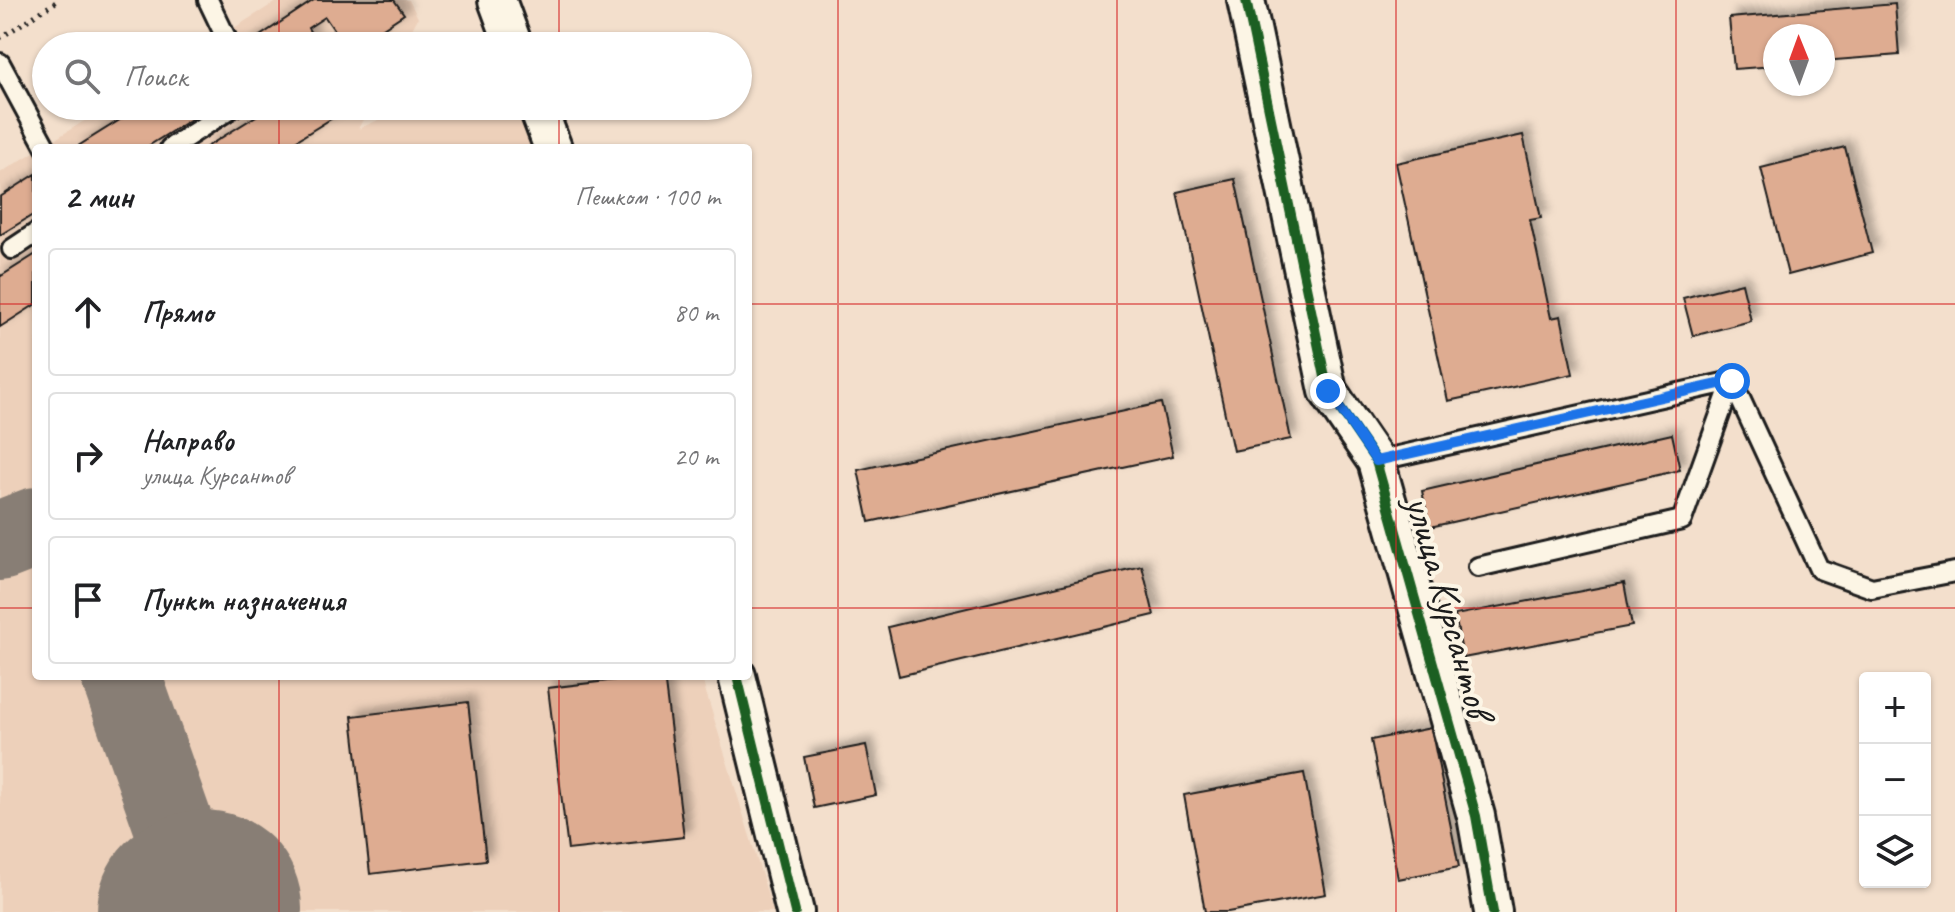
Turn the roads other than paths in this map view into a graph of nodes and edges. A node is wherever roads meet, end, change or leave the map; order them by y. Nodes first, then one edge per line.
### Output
1 (208, 0) edge
2 (497, 0) edge
3 (1246, 0) edge
4 (223, 32) edge
5 (509, 32) edge
6 (0, 63) edge
7 (213, 120) edge
8 (542, 120) edge
9 (44, 144) edge
10 (176, 144) edge
11 (551, 144) edge
12 (32, 236) edge
13 (12, 249) dead end
14 (1732, 381) junction
15 (1376, 461) junction
16 (1478, 567) dead end
17 (1955, 572) edge
18 (738, 680) edge
19 (795, 912) edge
20 (1493, 912) edge

1 - 4 lane
2 - 5 street
3 - 15 street, улица Курсантов
6 - 9 lane
7 - 10 lane
8 - 11 street
12 - 13 lane
14 - 15 lane
14 - 16 lane
14 - 17 lane
15 - 20 street, улица Курсантов
18 - 19 street

